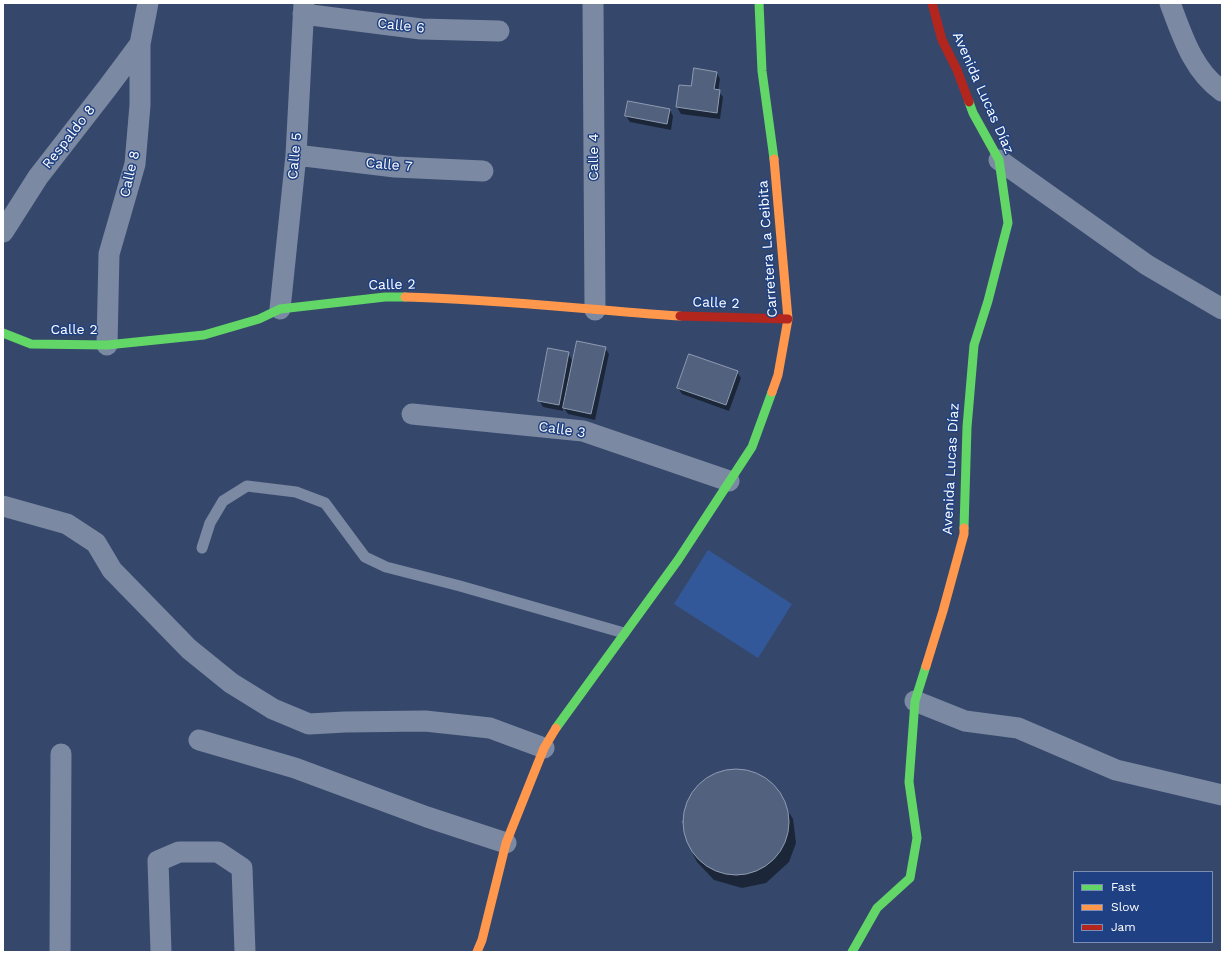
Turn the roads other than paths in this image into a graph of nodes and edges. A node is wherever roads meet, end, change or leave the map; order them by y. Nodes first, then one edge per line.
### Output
1 (148, 3) edge
2 (593, 3) edge
3 (759, 3) edge
4 (932, 3) edge
5 (1170, 3) edge
6 (304, 8) edge
7 (500, 31) dead end
8 (140, 44) junction
9 (1222, 91) edge
10 (296, 154) junction
11 (999, 160) junction
12 (483, 171) dead end
13 (3, 232) edge
14 (280, 309) junction
15 (1222, 309) edge
16 (595, 310) junction
17 (788, 319) junction
18 (3, 333) edge
19 (107, 345) junction
20 (412, 414) dead end
21 (729, 481) junction
22 (3, 506) edge
23 (202, 548) dead end
24 (624, 633) junction
25 (915, 701) junction
26 (199, 740) dead end
27 (544, 748) junction
28 (61, 754) dead end
29 (1222, 795) edge
30 (506, 843) junction
31 (60, 952) edge
32 (161, 952) edge
33 (245, 952) edge
34 (477, 952) edge
35 (852, 952) edge

1 - 8 street, Calle 8
2 - 16 street, Calle 4
3 - 17 street, Carretera La Ceibita
4 - 11 street, Avenida Lucas Díaz
5 - 9 street
6 - 7 street, Calle 6
6 - 10 street, Calle 5
8 - 13 street, Respaldo 8
8 - 19 street, Calle 8
10 - 12 street, Calle 7
10 - 14 street, Calle 5
11 - 15 street
11 - 25 street, Avenida Lucas Díaz
14 - 16 street, Calle 2
14 - 19 street, Calle 2
16 - 17 street, Calle 2
17 - 21 street, Carretera La Ceibita
18 - 19 street, Calle 2
20 - 21 street, Calle 3
21 - 24 street, Carretera La Ceibita
22 - 27 street
23 - 24 lane
24 - 27 street, Carretera La Ceibita
25 - 29 street
25 - 35 street, Avenida Lucas Díaz
26 - 30 street
27 - 30 street, Carretera La Ceibita
28 - 31 street
30 - 34 street, Carretera La Ceibita
32 - 33 street

